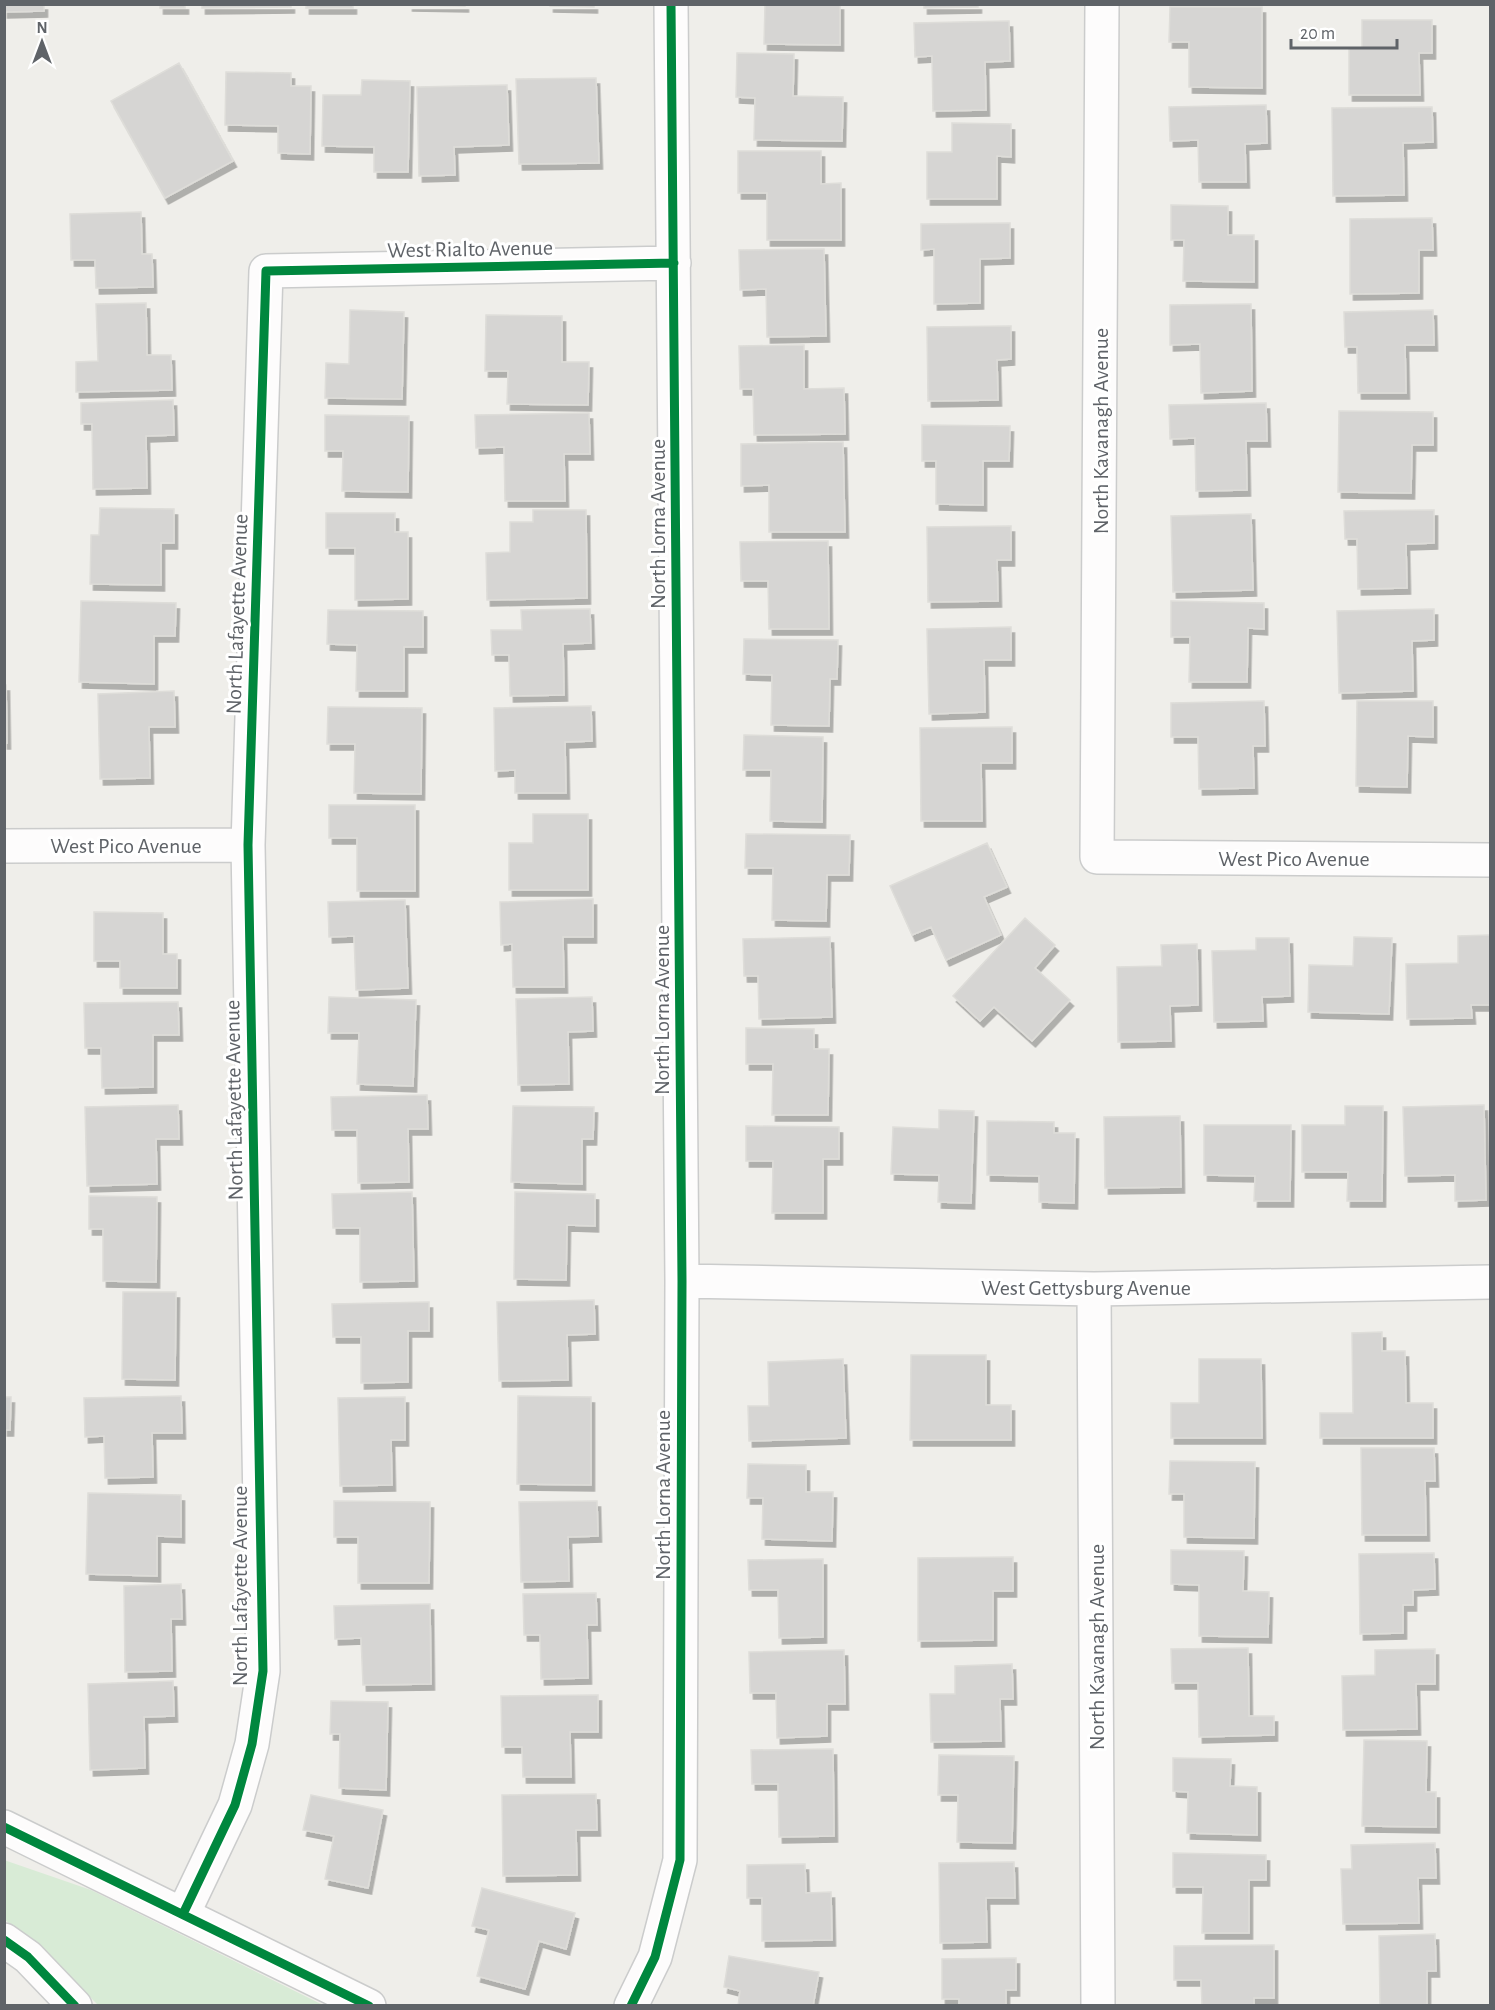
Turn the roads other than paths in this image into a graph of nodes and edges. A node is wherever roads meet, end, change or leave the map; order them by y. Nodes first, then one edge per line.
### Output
1 (671, 4) edge
2 (1102, 4) edge
3 (674, 263) junction
4 (266, 272) joint
5 (248, 845) junction
6 (4, 846) edge
7 (1097, 857) joint
8 (1491, 860) edge
9 (682, 1281) junction
10 (1491, 1282) edge
11 (1094, 1289) junction
12 (4, 1827) edge
13 (183, 1914) junction
14 (4, 1940) edge
15 (75, 2006) edge
16 (369, 2006) edge
17 (631, 2006) edge
18 (1098, 2006) edge

1 - 3 street, North Lorna Avenue
2 - 7 street, North Kavanagh Avenue
3 - 4 street, West Rialto Avenue
3 - 9 street, North Lorna Avenue
4 - 5 street, North Lafayette Avenue
5 - 6 street, West Pico Avenue
5 - 13 street, North Lafayette Avenue
7 - 8 street, West Pico Avenue
9 - 11 street, West Gettysburg Avenue
9 - 17 street, North Lorna Avenue
10 - 11 street, West Gettysburg Avenue
11 - 18 street, North Kavanagh Avenue
12 - 13 street
13 - 16 street
14 - 15 street

